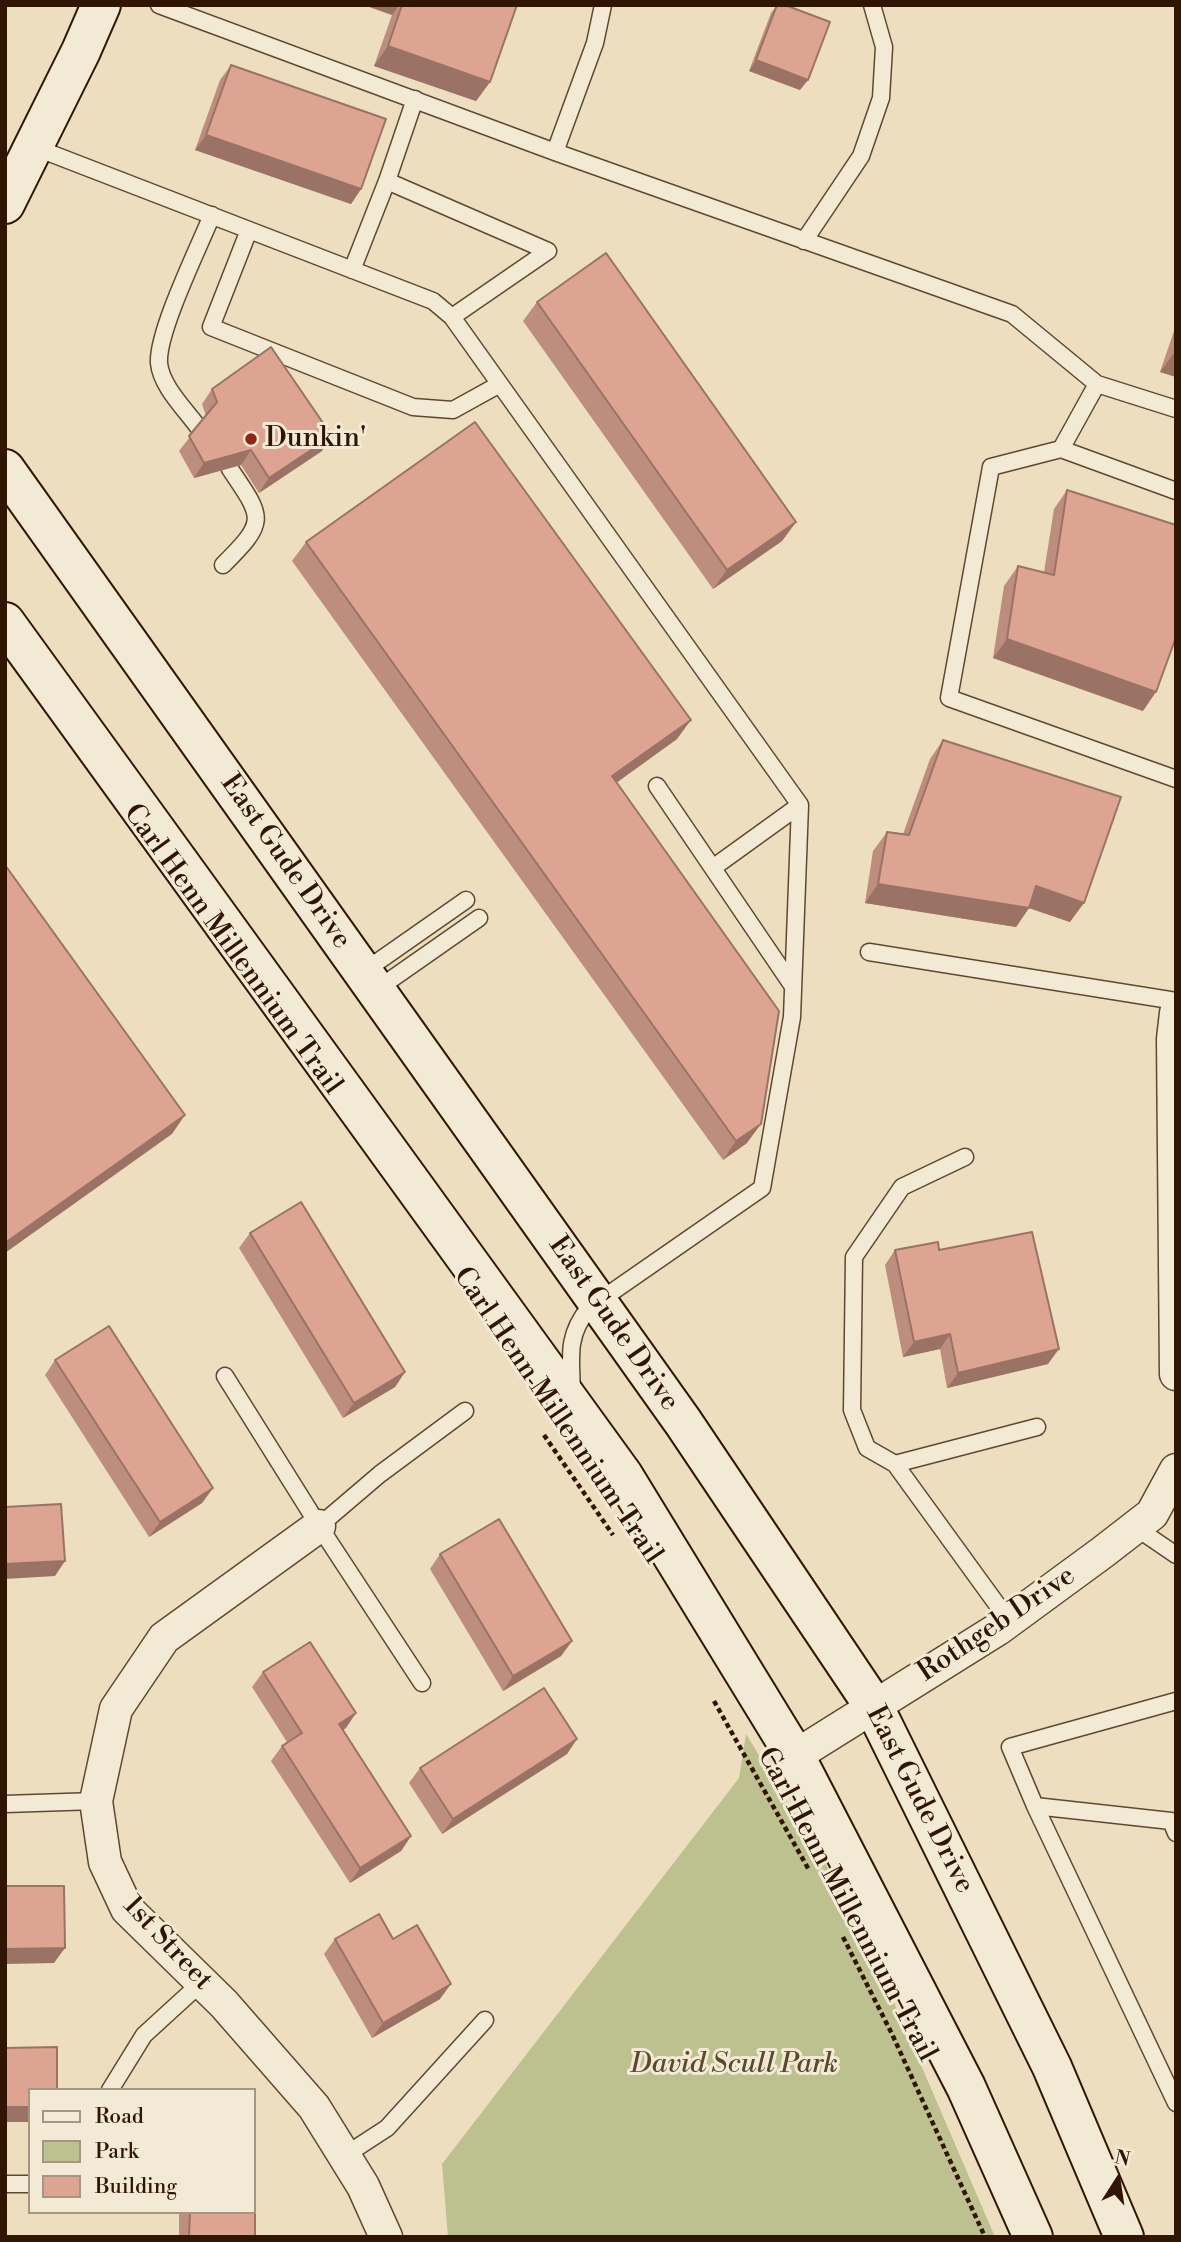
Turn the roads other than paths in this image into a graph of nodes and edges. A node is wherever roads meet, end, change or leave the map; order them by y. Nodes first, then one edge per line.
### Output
1 (101, 5) edge
2 (159, 5) edge
3 (603, 5) edge
4 (872, 5) edge
5 (415, 99) junction
6 (34, 147) junction
7 (555, 152) junction
8 (387, 181) junction
9 (5, 204) edge
10 (212, 215) junction
11 (249, 230) junction
12 (804, 241) junction
13 (352, 270) junction
14 (452, 317) junction
15 (499, 384) junction
16 (1097, 384) junction
17 (1176, 410) edge
18 (198, 427) edge
19 (1061, 449) junction
20 (230, 468) edge
21 (5, 469) edge
22 (1176, 491) edge
23 (223, 565) dead end
24 (5, 622) edge
25 (1176, 779) edge
26 (657, 786) dead end
27 (800, 805) junction
28 (714, 867) junction
29 (466, 900) dead end
30 (479, 918) dead end
31 (869, 952) dead end
32 (370, 981) junction
33 (792, 985) junction
34 (1176, 1002) edge
35 (1176, 1013) edge
36 (965, 1157) dead end
37 (597, 1301) junction
38 (1176, 1374) edge
39 (225, 1376) dead end
40 (572, 1405) junction
41 (465, 1411) dead end
42 (1037, 1427) dead end
43 (895, 1464) junction
44 (1176, 1469) edge
45 (319, 1526) junction
46 (1135, 1527) junction
47 (1176, 1555) edge
48 (1009, 1621) junction
49 (422, 1683) dead end
50 (1176, 1701) edge
51 (873, 1705) junction
52 (794, 1756) junction
53 (96, 1801) junction
54 (5, 1804) edge
55 (1035, 1806) junction
56 (1176, 1833) edge
57 (202, 1982) junction
58 (485, 2020) dead end
59 (111, 2088) edge
60 (1176, 2103) edge
61 (344, 2156) junction
62 (5, 2184) edge
63 (28, 2184) edge
64 (386, 2237) edge
65 (1033, 2237) edge
66 (1124, 2237) edge

1 - 6 main road
2 - 5 lane
3 - 7 lane
4 - 12 lane
5 - 7 lane
5 - 8 lane
6 - 9 main road
6 - 10 lane
7 - 12 lane
8 - 13 lane
8 - 14 lane
10 - 11 lane
10 - 18 lane
11 - 13 lane
11 - 15 lane
12 - 16 lane
13 - 14 lane
14 - 15 lane
15 - 27 lane
16 - 17 lane
16 - 19 lane
19 - 22 lane
19 - 25 lane
20 - 23 lane
21 - 32 main road, East Gude Drive
24 - 40 main road
26 - 28 lane
27 - 28 lane
27 - 33 lane
28 - 33 lane
29 - 32 lane
30 - 32 lane
31 - 34 lane
32 - 37 main road, East Gude Drive
33 - 37 lane
35 - 38 street
36 - 43 lane
37 - 40 lane
37 - 51 main road, East Gude Drive
39 - 45 lane
40 - 52 main road
41 - 45 lane
42 - 43 lane
43 - 48 lane
44 - 46 street, Rothgeb Drive
45 - 49 lane
45 - 53 street, 1st Street
46 - 47 lane
46 - 48 street, Rothgeb Drive
48 - 51 street, Rothgeb Drive
50 - 55 lane
51 - 52 street, Rothgeb Drive
51 - 66 main road, East Gude Drive
52 - 65 main road
53 - 54 lane
53 - 57 street, 1st Street
55 - 56 lane
55 - 60 lane
57 - 59 lane
57 - 61 street, 1st Street
58 - 61 lane
61 - 64 street, 1st Street
62 - 63 lane

